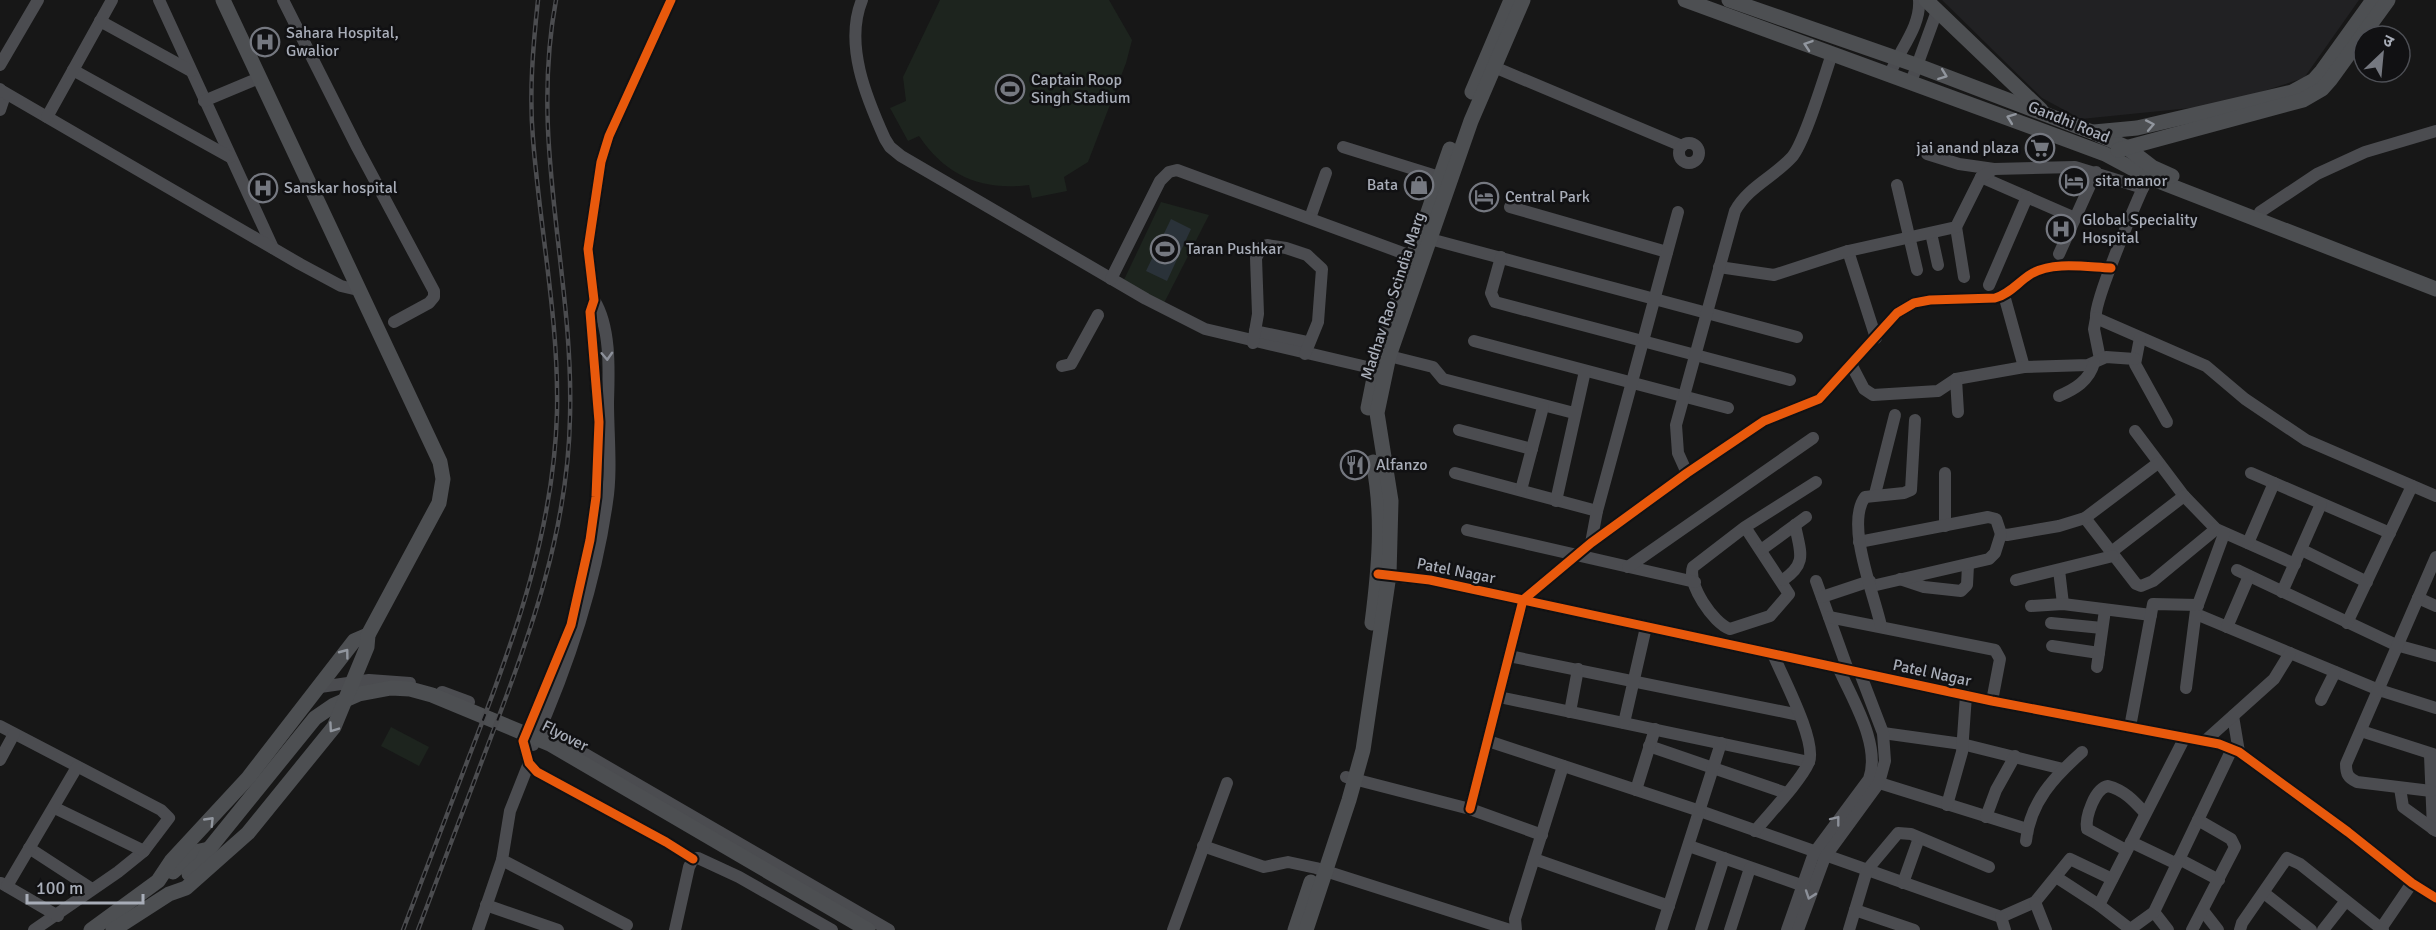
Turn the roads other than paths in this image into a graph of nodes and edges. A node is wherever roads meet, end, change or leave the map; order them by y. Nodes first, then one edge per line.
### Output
1 (38, 0) edge
2 (112, 0) edge
3 (159, 0) edge
4 (223, 0) edge
5 (283, 0) edge
6 (671, 0) edge
7 (862, 0) edge
8 (1511, 0) edge
9 (1522, 0) edge
10 (1685, 0) edge
11 (1729, 0) edge
12 (1918, 0) edge
13 (1926, 0) edge
14 (2373, 0) edge
15 (2388, 0) edge
16 (1937, 11) junction
17 (100, 21) junction
18 (1832, 54) junction
19 (1896, 59) junction
20 (1488, 64) junction
21 (0, 65) edge
22 (1916, 65) junction
23 (73, 70) junction
24 (191, 71) junction
25 (1890, 74) junction
26 (259, 78) junction
27 (1911, 82) junction
28 (1, 90) edge
29 (204, 101) junction
30 (0, 110) edge
31 (2047, 115) junction
32 (47, 117) junction
33 (2436, 131) edge
34 (2092, 132) junction
35 (2070, 141) junction
36 (1682, 146) dead end
37 (1343, 147) dead end
38 (2132, 151) junction
39 (1927, 154) dead end
40 (2105, 154) junction
41 (230, 157) junction
42 (1994, 169) junction
43 (1326, 172) dead end
44 (2096, 172) junction
45 (1981, 177) junction
46 (1445, 179) junction
47 (2145, 182) junction
48 (1897, 185) dead end
49 (2027, 197) junction
50 (1510, 207) dead end
51 (1678, 212) dead end
52 (2260, 212) junction
53 (1310, 218) junction
54 (2075, 218) junction
55 (1956, 227) junction
56 (1931, 233) junction
57 (1909, 237) junction
58 (1430, 239) junction
59 (273, 248) junction
60 (1848, 251) junction
61 (1666, 252) junction
62 (2059, 254) dead end
63 (1501, 257) junction
64 (1418, 258) junction
65 (1938, 265) dead end
66 (1719, 267) junction
67 (2111, 268) junction
68 (1917, 270) dead end
69 (1964, 277) dead end
70 (1111, 279) junction
71 (2436, 282) edge
72 (1989, 285) dead end
73 (2436, 289) edge
74 (358, 290) junction
75 (2004, 295) junction
76 (1654, 297) junction
77 (1706, 312) junction
78 (1098, 315) dead end
79 (2096, 318) junction
80 (394, 322) dead end
81 (1254, 337) junction
82 (1797, 337) dead end
83 (1876, 338) junction
84 (1643, 339) junction
85 (2140, 339) junction
86 (1474, 341) dead end
87 (1307, 348) junction
88 (1695, 354) junction
89 (1389, 356) junction
90 (2135, 359) junction
91 (2097, 361) junction
92 (1062, 366) dead end
93 (1852, 366) junction
94 (2024, 367) junction
95 (1380, 370) junction
96 (1585, 371) junction
97 (1956, 379) junction
98 (1790, 380) dead end
99 (1630, 384) junction
100 (2059, 396) dead end
101 (1683, 397) junction
102 (1543, 407) junction
103 (1728, 408) dead end
104 (1958, 412) dead end
105 (1574, 413) junction
106 (1895, 415) dead end
107 (1915, 420) dead end
108 (2167, 422) dead end
109 (1459, 430) dead end
110 (2135, 431) dead end
111 (1813, 438) dead end
112 (1532, 449) junction
113 (2158, 463) junction
114 (1455, 473) dead end
115 (1687, 473) junction
116 (1945, 473) dead end
117 (2251, 473) dead end
118 (1816, 482) dead end
119 (2274, 483) junction
120 (2412, 486) junction
121 (1521, 490) junction
122 (1875, 494) junction
123 (2184, 496) junction
124 (2436, 496) edge
125 (1556, 501) junction
126 (2322, 504) junction
127 (1597, 511) junction
128 (2085, 518) junction
129 (1944, 526) junction
130 (1745, 527) junction
131 (1467, 530) dead end
132 (2220, 532) junction
133 (2390, 533) junction
134 (2001, 534) junction
135 (1859, 542) junction
136 (1591, 543) junction
137 (2248, 543) junction
138 (1761, 550) junction
139 (2302, 550) junction
140 (2112, 554) junction
141 (1578, 556) junction
142 (2436, 557) edge
143 (2295, 564) junction
144 (1968, 565) junction
145 (1628, 567) junction
146 (2059, 570) junction
147 (2433, 574) edge
148 (1384, 575) junction
149 (1900, 579) junction
150 (1783, 580) junction
151 (2016, 580) dead end
152 (1816, 581) dead end
153 (1695, 582) junction
154 (2367, 582) junction
155 (1871, 583) junction
156 (2282, 592) junction
157 (1822, 597) junction
158 (2418, 598) junction
159 (1523, 600) junction
160 (2063, 604) junction
161 (2031, 606) dead end
162 (2436, 606) edge
163 (2197, 609) junction
164 (2105, 610) junction
165 (2151, 615) junction
166 (1829, 617) junction
167 (2051, 623) dead end
168 (2347, 623) junction
169 (1881, 626) junction
170 (1646, 627) junction
171 (1726, 627) junction
172 (2227, 627) junction
173 (2102, 628) junction
174 (368, 635) junction
175 (1724, 644) junction
176 (2396, 645) junction
177 (2052, 646) dead end
178 (2099, 653) junction
179 (2290, 653) junction
180 (1773, 654) junction
181 (1509, 656) junction
182 (2436, 656) edge
183 (2097, 667) dead end
184 (1578, 669) junction
185 (1849, 671) junction
186 (2335, 672) junction
187 (353, 681) junction
188 (1634, 681) junction
189 (320, 687) junction
190 (2186, 688) dead end
191 (2379, 690) junction
192 (1966, 695) junction
193 (1499, 697) junction
194 (2321, 700) dead end
195 (1992, 701) junction
196 (470, 702) dead end
197 (2436, 708) edge
198 (1570, 712) junction
199 (1799, 714) junction
200 (2232, 716) junction
201 (1624, 723) junction
202 (0, 726) edge
203 (536, 726) junction
204 (2130, 727) junction
205 (1654, 729) junction
206 (2361, 731) junction
207 (1883, 733) junction
208 (14, 734) junction
209 (2185, 737) junction
210 (1488, 741) junction
211 (2205, 741) junction
212 (1721, 743) junction
213 (1962, 744) junction
214 (1649, 746) junction
215 (2236, 750) junction
216 (2082, 752) dead end
217 (2433, 755) edge
218 (2015, 756) junction
219 (527, 757) junction
220 (0, 759) edge
221 (1809, 762) junction
222 (1563, 766) junction
223 (77, 767) junction
224 (1713, 767) junction
225 (2063, 769) junction
226 (1351, 777) junction
227 (1874, 781) junction
228 (1227, 783) dead end
229 (2400, 788) junction
230 (1636, 790) junction
231 (1786, 793) junction
232 (2433, 798) edge
233 (1947, 805) junction
234 (55, 808) junction
235 (1470, 809) junction
236 (1700, 811) junction
237 (2145, 813) junction
238 (1986, 817) junction
239 (2198, 820) junction
240 (2435, 830) edge
241 (1755, 831) junction
242 (1542, 835) junction
243 (1919, 837) junction
244 (1203, 846) junction
245 (1689, 846) junction
246 (2129, 846) junction
247 (29, 848) junction
248 (144, 851) junction
249 (1819, 855) junction
250 (1724, 858) junction
251 (693, 859) junction
252 (1534, 859) junction
253 (502, 860) junction
254 (2178, 862) junction
255 (1989, 867) dead end
256 (1750, 868) junction
257 (1321, 869) junction
258 (1867, 870) junction
259 (177, 876) junction
260 (2056, 877) junction
261 (2112, 879) junction
262 (2219, 880) junction
263 (158, 881) junction
264 (1903, 883) junction
265 (2412, 883) junction
266 (4, 884) edge
267 (1801, 885) junction
268 (92, 889) junction
269 (2264, 893) junction
270 (169, 894) junction
271 (2436, 898) edge
272 (2036, 902) junction
273 (2344, 902) junction
274 (2099, 904) junction
275 (486, 905) junction
276 (1669, 906) junction
277 (1855, 910) junction
278 (2154, 912) junction
279 (2204, 912) junction
280 (58, 916) junction
281 (2001, 917) junction
282 (627, 925) dead end
283 (1909, 929) edge
284 (34, 930) edge
285 (90, 930) edge
286 (113, 930) edge
287 (478, 930) edge
288 (558, 930) edge
289 (675, 930) edge
290 (832, 930) edge
291 (868, 930) edge
292 (889, 930) edge
293 (1173, 930) edge
294 (1294, 930) edge
295 (1306, 930) edge
296 (1510, 930) edge
297 (1516, 930) edge
298 (1661, 930) edge
299 (1701, 930) edge
300 (1730, 930) edge
301 (1787, 930) edge
302 (1798, 930) edge
303 (1849, 930) edge
304 (2005, 930) edge
305 (2046, 930) edge
306 (2129, 930) edge
307 (2168, 930) edge
308 (2192, 930) edge
309 (2218, 930) edge
310 (2240, 930) edge
311 (2311, 930) edge
312 (2323, 930) edge
313 (2381, 930) edge

1 - 21 street
2 - 17 street
3 - 24 street
4 - 26 main road
5 - 80 street
6 - 203 street
7 - 70 street
8 - 20 main road, Madhav Rao Scindia Marg
9 - 20 main road, Madhav Rao Scindia Marg
18 -> 10 main road, Gandhi Road
11 - 19 main road
12 - 19 street
13 - 16 main road
34 -> 14 main road
15 - 38 main road
16 - 22 street
16 - 31 main road
17 - 23 street
17 - 24 street
18 - 25 main road, Gandhi Road
18 - 66 street
19 - 22 main road
19 - 25 street
20 - 36 street
20 - 46 main road, Madhav Rao Scindia Marg
22 - 27 street
22 -> 31 main road
23 - 32 street
23 - 41 street
24 - 29 street
25 - 27 main road, Gandhi Road
26 - 29 street
26 - 74 main road
35 -> 27 main road, Gandhi Road
28 - 30 street
28 - 32 street
29 - 41 street
31 - 34 main road
32 - 59 street
33 - 52 street
34 - 35 main road
34 - 38 main road
35 - 40 main road, Gandhi Road
37 - 46 street
38 - 40 main road
38 - 52 main road
39 - 42 street
40 - 47 main road, Gandhi Road
41 - 59 street
42 - 44 street
42 - 45 street
43 - 53 street
44 - 47 street
44 - 54 street
45 - 49 street
45 - 55 street
46 - 58 main road, Madhav Rao Scindia Marg
46 - 64 main road, Madhav Rao Scindia Marg
47 - 67 street
47 - 73 main road, Gandhi Road
48 - 57 street
49 - 54 street
49 - 72 street
50 - 61 street
51 - 61 street
52 - 71 main road
53 - 64 street
53 - 70 street
54 - 62 street
55 - 56 street
55 - 69 street
56 - 57 street
56 - 65 street
57 - 60 street
57 - 68 street
58 - 63 street
58 - 64 main road, Madhav Rao Scindia Marg
59 - 74 street
60 - 66 street
60 - 83 street
61 - 76 street
63 - 76 street
63 - 84 street
64 - 89 main road, Madhav Rao Scindia Marg
64 - 95 main road, Madhav Rao Scindia Marg
66 - 77 street
67 - 75 street
67 - 79 street
70 - 81 street
74 - 174 main road
75 - 83 street
75 - 94 street
76 - 77 street
76 - 84 street
77 - 82 street
77 - 88 street
78 - 92 street
79 - 85 street
79 - 91 street
81 - 87 street
81 - 87 street
83 - 93 street
84 - 88 street
84 - 99 street
85 - 90 street
85 - 120 street
86 - 96 street
87 - 95 street
88 - 98 street
88 - 101 street
89 - 95 main road, Madhav Rao Scindia Marg
89 - 102 street
90 - 91 street
90 - 108 street
91 - 94 street
91 - 100 street
93 - 97 street
93 - 115 street
94 - 97 street
95 - 148 main road, Madhav Rao Scindia Marg
96 - 99 street
96 - 105 street
97 - 104 street
99 - 101 street
99 - 127 street
101 - 103 street
101 - 115 street
102 - 105 street
102 - 112 street
105 - 125 street
106 - 122 street
107 - 122 street
109 - 112 street
110 - 113 street
111 - 145 street
112 - 121 street
113 - 123 street
113 - 128 street
114 - 121 street
115 - 136 street
116 - 129 street
117 - 119 street
118 - 130 street
119 - 126 street
119 - 137 street
120 - 124 street
120 - 133 street
121 - 125 street
122 - 135 street
123 - 132 street
123 - 140 street
125 - 127 street
126 - 133 street
126 - 139 street
127 - 136 street
128 - 134 street
128 - 140 street
129 - 134 street
129 - 135 street
130 - 138 street
130 - 153 street
131 - 141 street
132 - 137 street
132 - 140 street
132 - 163 street
133 - 154 street
134 - 144 street
135 - 155 street
136 - 141 street
137 - 143 street
138 - 150 street
138 - 150 street
139 - 143 street
139 - 154 street
140 - 146 street
141 - 145 street
141 - 159 street
142 - 147 street
143 - 156 street
144 - 149 street
144 - 149 street
145 - 153 street
146 - 151 street
146 - 160 street
147 - 158 street
148 - 159 street, Patel Nagar
148 - 226 main road, Madhav Rao Scindia Marg
149 - 155 street
150 - 171 street
152 - 157 street
153 - 171 street
154 - 168 street
155 - 157 street
155 - 169 street
156 - 168 street
156 - 172 street
157 - 166 street
158 - 162 street
158 - 176 street
159 - 170 street, Patel Nagar
159 - 181 street
160 - 161 street
160 - 164 street
163 - 165 street
163 - 172 street
163 - 190 street
164 - 165 street
164 - 173 street
165 - 204 street
166 - 169 street
166 - 185 street
167 - 173 street
168 - 176 street
169 - 195 street
170 - 175 street, Patel Nagar
170 - 188 street
171 - 175 street
172 - 179 street
173 - 178 street
174 - 187 main road
189 -> 174 main road
175 - 180 street, Patel Nagar
176 - 182 street
176 - 191 street
177 - 178 street
178 - 183 street
179 - 186 street
179 - 200 street
180 - 185 street, Patel Nagar
180 - 199 street
181 - 184 street
181 - 193 street
184 - 188 street
184 - 198 street
185 - 192 street, Patel Nagar
185 - 207 street
185 - 227 street
186 - 191 street
186 - 194 street
187 - 189 street
187 - 196 street
187 -> 270 main road
188 - 199 street
188 - 201 street
263 -> 189 main road
191 - 197 street
191 - 206 street
192 - 195 street, Patel Nagar
192 - 213 street
193 - 198 street
193 - 210 street
195 - 204 street, Patel Nagar
198 - 201 street
199 - 221 street
200 - 211 street
200 - 215 street
201 - 205 street
202 - 208 street
203 - 219 street
203 - 292 street
204 - 209 street, Patel Nagar
205 - 212 street
205 - 214 street
206 - 217 street
206 - 229 street
207 - 213 street
207 - 227 street
208 - 220 street
208 - 223 street
209 - 211 street, Patel Nagar
209 - 237 street
210 - 222 street
210 - 235 street
211 - 215 street, Patel Nagar
212 - 221 street
212 - 224 street
213 - 218 street
213 - 233 street
214 - 224 street
214 - 230 street
215 - 239 street
215 - 265 street, Patel Nagar
216 - 225 street
217 - 232 street
218 - 225 street
218 - 238 street
219 - 251 street
219 - 253 street
221 - 231 street
222 - 230 street
222 - 242 street
223 - 234 street
223 - 248 street
224 - 231 street
224 - 236 street
225 - 238 street
226 - 235 street
226 - 257 main road, Madhav Rao Scindia Marg
227 - 233 street
227 - 249 street
228 - 244 street
229 - 232 street
229 - 240 street
230 - 236 street
231 - 241 street
232 - 240 street
233 - 238 street
234 - 247 street
234 - 248 street
235 - 242 street
236 - 241 street
236 - 245 street
237 - 246 street
237 - 246 street
239 - 254 street
239 - 262 street
241 - 249 street
242 - 252 street
243 - 255 street
243 - 258 street
243 - 264 street
244 - 257 street
244 - 293 street
245 - 250 street
245 - 276 street
246 - 254 street
246 - 261 street
247 - 266 street
247 - 268 street
248 - 268 street
249 - 258 street
249 - 267 street
249 -> 302 street
250 - 256 street
250 - 299 street
251 - 289 street
251 - 290 street
252 - 276 street
252 - 297 street
253 - 275 street
253 - 282 street
254 - 262 street
254 - 278 street
256 - 267 street
256 - 300 street
257 - 294 main road, Madhav Rao Scindia Marg
257 - 295 main road, Madhav Rao Scindia Marg
257 - 296 street
258 - 264 street
258 - 277 street
259 - 263 main road, Flyover
259 - 270 main road, Flyover
259 - 291 main road, Flyover
260 - 261 street
260 - 272 street
260 - 274 street
261 - 274 street
262 - 279 street
263 - 285 main road, Flyover
264 - 281 street
265 - 271 street, Patel Nagar
265 - 313 street
266 - 280 street
267 - 301 street
268 - 280 street
269 - 273 street
269 - 310 street
269 - 311 street
270 - 286 main road
272 - 281 street
272 - 305 street
273 - 312 street
273 - 313 street
274 - 306 street
275 - 287 street
275 - 288 street
276 - 298 street
277 - 283 street
277 - 303 street
278 - 306 street
278 - 307 street
279 - 308 street
279 - 309 street
280 - 284 street
281 - 304 street

